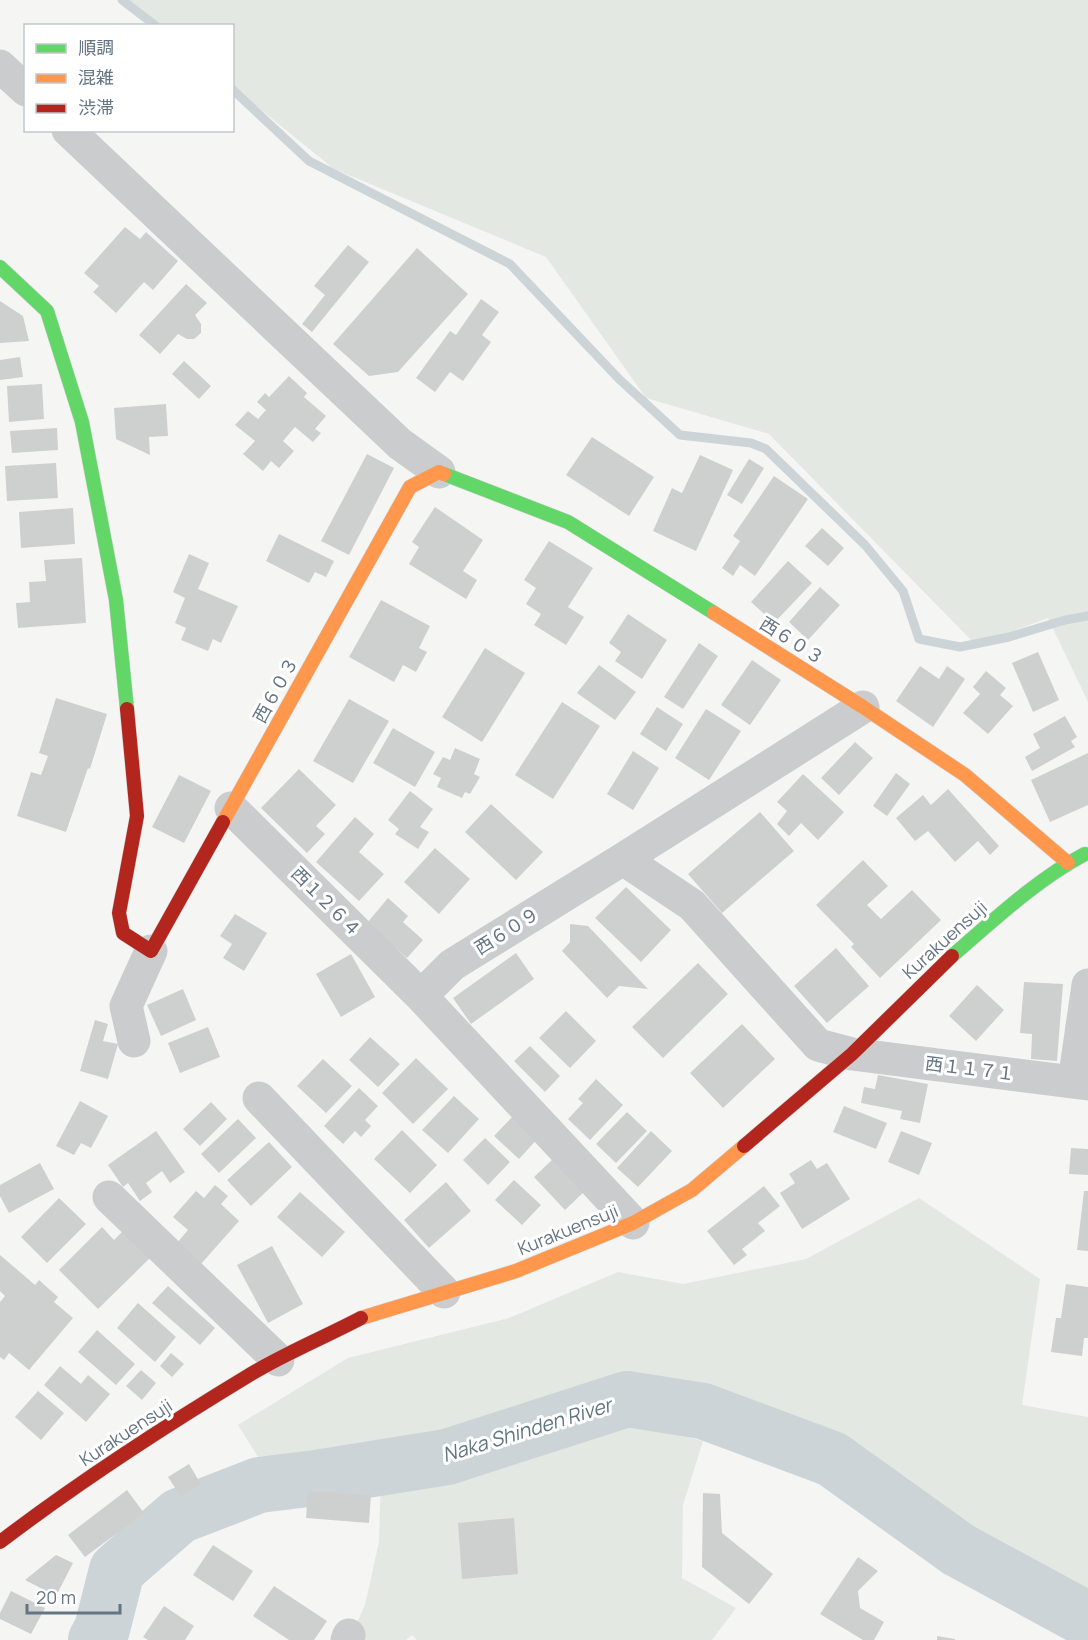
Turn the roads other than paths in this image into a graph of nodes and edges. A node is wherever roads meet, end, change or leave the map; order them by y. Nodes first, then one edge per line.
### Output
1 (0, 66) edge
2 (24, 88) edge
3 (70, 132) edge
4 (0, 267) edge
5 (439, 472) junction
6 (862, 707) junction
7 (231, 808) junction
8 (1088, 853) edge
9 (623, 859) junction
10 (1068, 863) junction
11 (151, 951) junction
12 (1088, 985) edge
13 (421, 996) junction
14 (134, 1041) dead end
15 (852, 1054) junction
16 (1081, 1083) edge
17 (259, 1098) dead end
18 (109, 1197) dead end
19 (633, 1223) junction
20 (444, 1292) junction
21 (278, 1360) junction
22 (0, 1542) edge

1 - 2 street
3 - 5 street
4 - 11 street
5 - 6 street, 西６０３
5 - 7 street, 西６０３
6 - 9 street, 西６０９
6 - 10 street, 西６０３
7 - 11 street, 西６０３
7 - 13 street, 西１２６４
8 - 10 street, Kurakuensuji
9 - 13 street, 西６０９
9 - 15 street, 西１１７１
10 - 15 street, Kurakuensuji
11 - 14 street
12 - 16 street
13 - 19 street
15 - 16 street, 西１１７１
15 - 19 street, Kurakuensuji
17 - 20 street
18 - 21 street
19 - 20 street, Kurakuensuji
20 - 21 street, Kurakuensuji
21 - 22 street, Kurakuensuji

